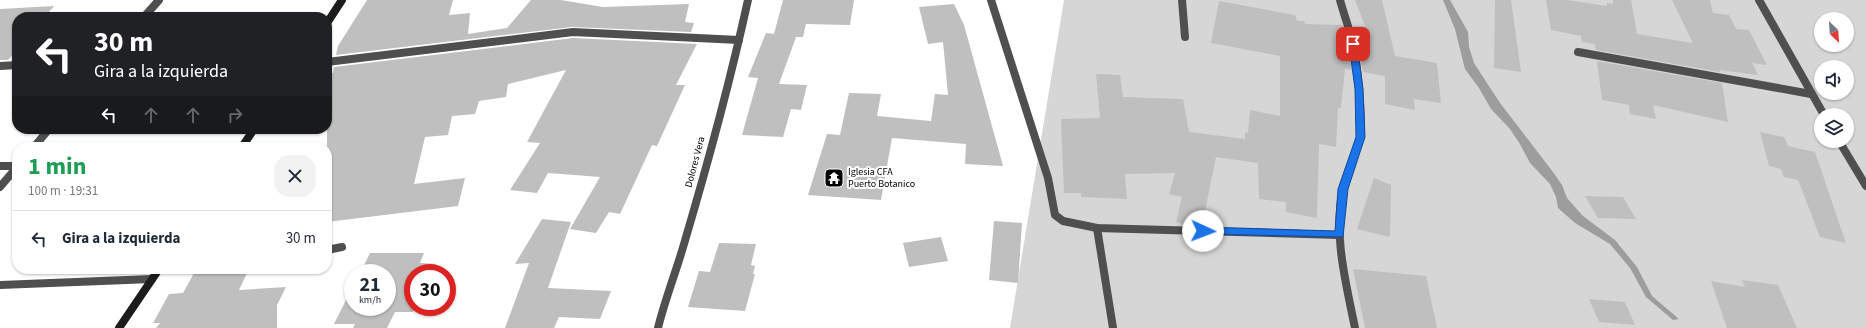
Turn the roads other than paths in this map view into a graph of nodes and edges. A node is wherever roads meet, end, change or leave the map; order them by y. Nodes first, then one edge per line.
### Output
1 (159, 0) edge
2 (342, 0) edge
3 (748, 0) edge
4 (991, 0) edge
5 (1182, 0) edge
6 (1340, 0) edge
7 (1759, 0) edge
8 (148, 12) edge
9 (332, 15) edge
10 (1185, 37) dead end
11 (739, 40) junction
12 (1578, 52) dead end
13 (332, 61) edge
14 (12, 65) edge
15 (0, 66) edge
16 (1811, 94) junction
17 (1820, 108) edge
18 (45, 134) edge
19 (38, 142) edge
20 (1843, 148) edge
21 (0, 166) edge
22 (12, 166) edge
23 (12, 172) edge
24 (1866, 186) edge
25 (0, 187) edge
26 (1097, 228) junction
27 (1339, 235) junction
28 (342, 247) dead end
29 (332, 249) edge
30 (156, 274) edge
31 (152, 279) junction
32 (0, 285) edge
33 (119, 328) edge
34 (658, 328) edge
35 (1113, 328) edge
36 (1355, 328) edge

1 - 8 street
2 - 9 street
3 - 11 street, Dolores Vera
4 - 26 street
5 - 10 street
6 - 27 street
7 - 16 street
11 - 13 street
11 - 34 street, Dolores Vera
12 - 16 street
14 - 15 street
16 - 17 street
18 - 19 street
20 - 24 street
21 - 22 street
23 - 25 street
26 - 27 street
26 - 35 street
27 - 36 street
28 - 29 street
30 - 31 street
31 - 32 street
31 - 33 street

